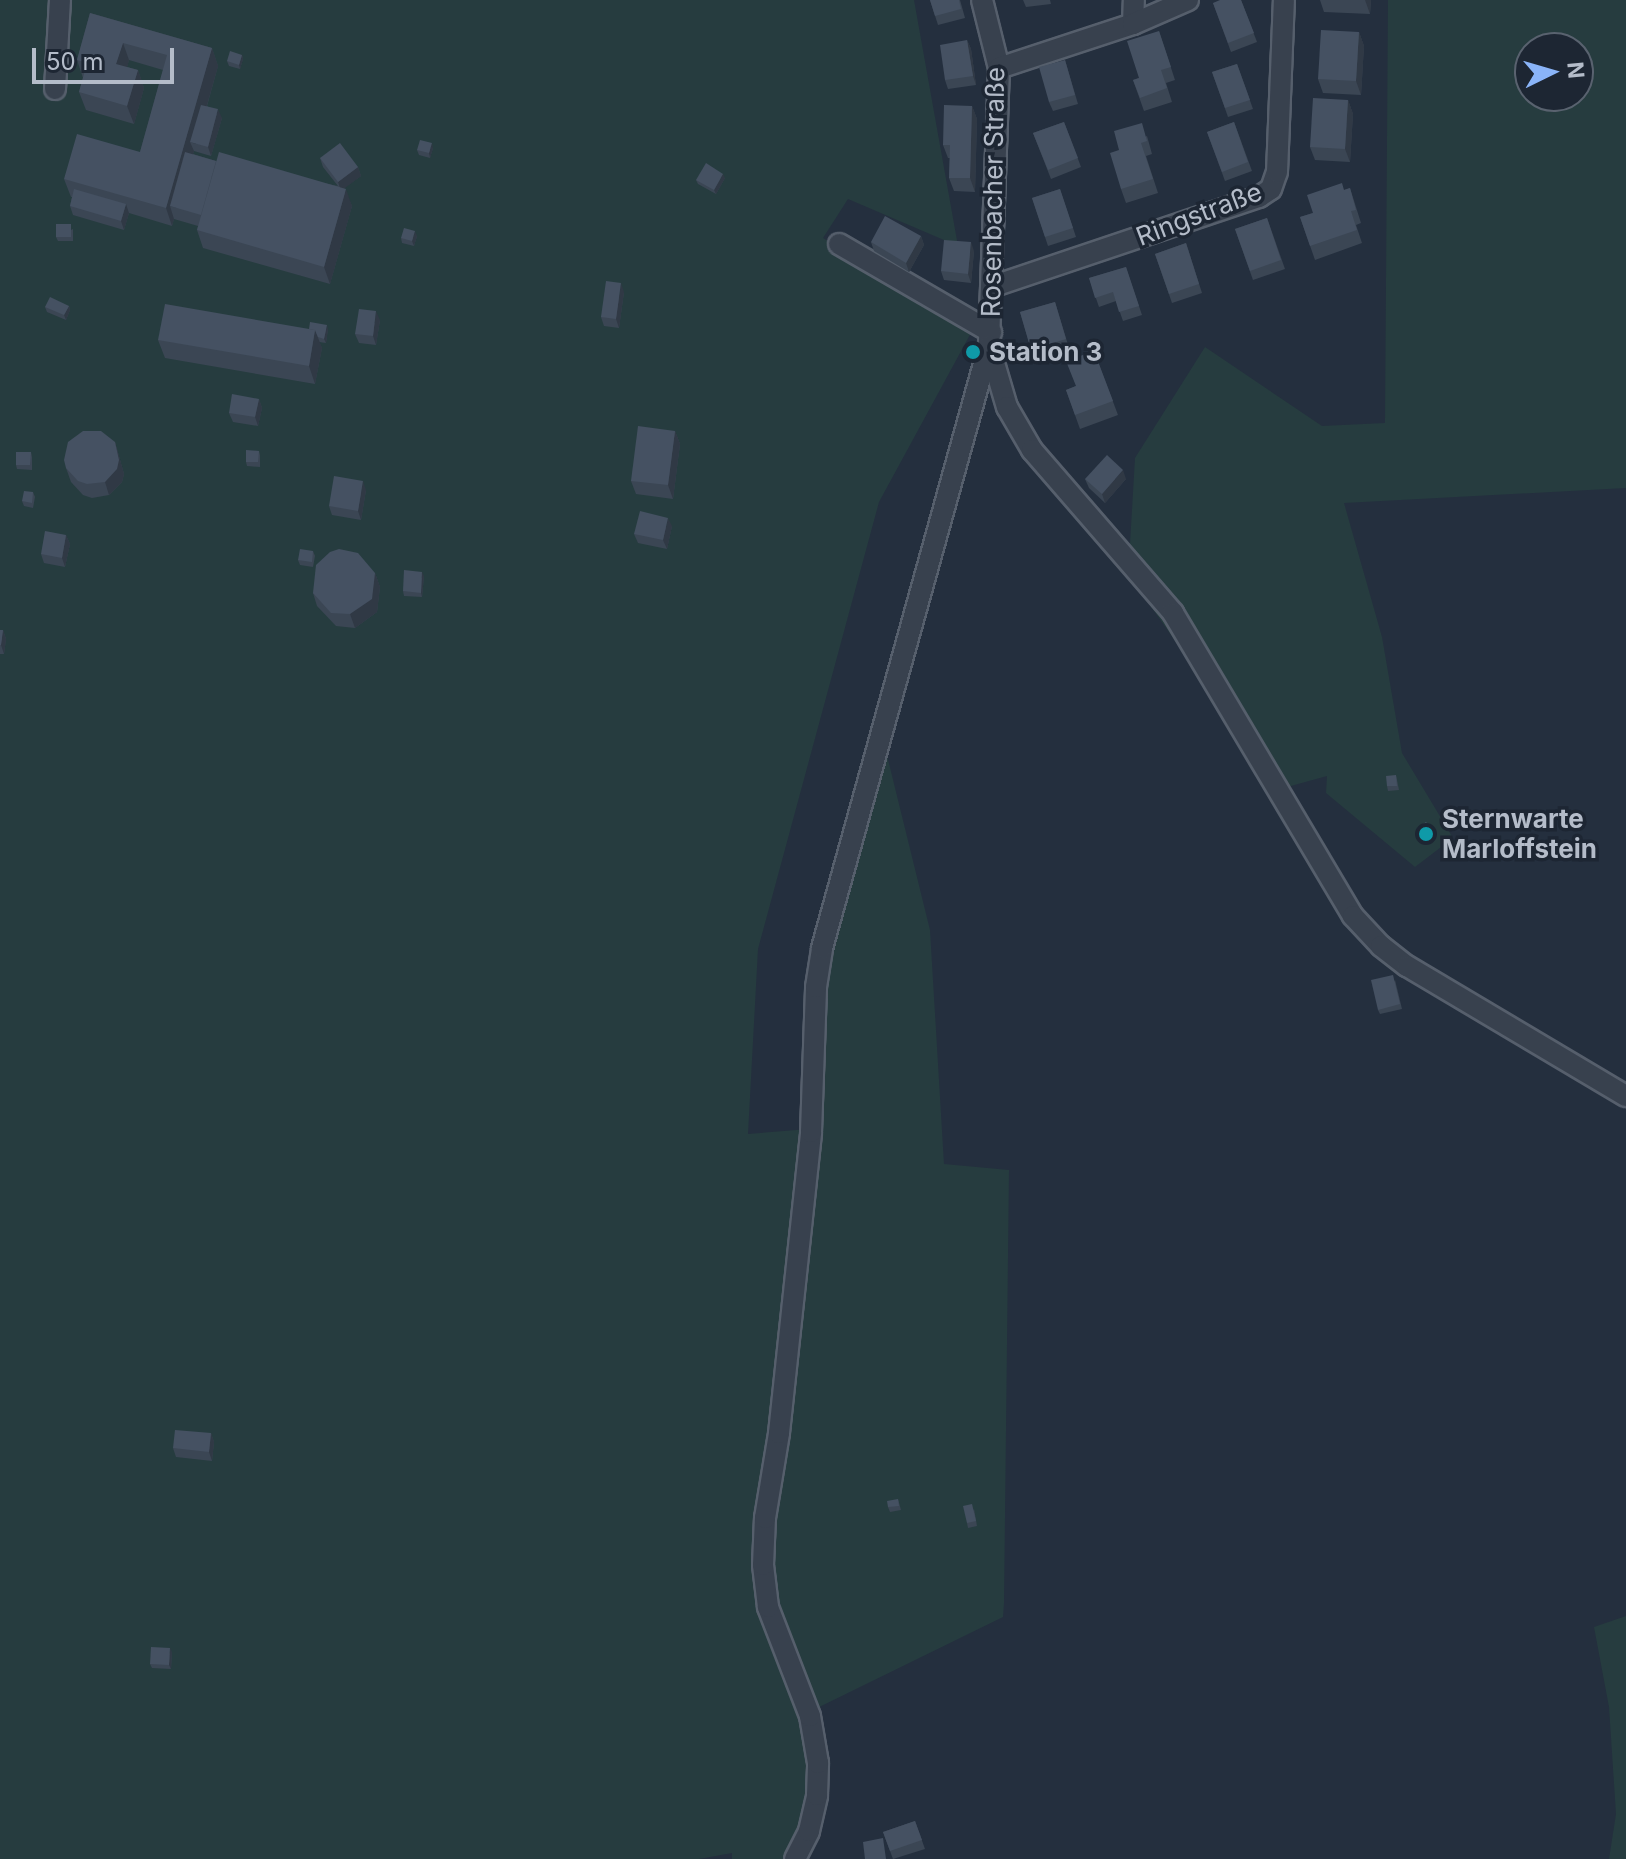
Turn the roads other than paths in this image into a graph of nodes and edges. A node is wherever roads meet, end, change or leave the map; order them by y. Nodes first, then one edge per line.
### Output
1 (60, 0) edge
2 (982, 0) edge
3 (1134, 0) edge
4 (1188, 0) edge
5 (1284, 0) edge
6 (1133, 24) junction
7 (999, 68) junction
8 (55, 89) dead end
9 (839, 244) dead end
10 (994, 286) junction
11 (990, 339) junction
12 (1007, 407) junction
13 (972, 415) junction
14 (1626, 1096) edge
15 (795, 1859) edge

1 - 8 street
2 - 7 street, Rosenbacher Straße
3 - 6 street
4 - 6 street
5 - 10 street, Ringstraße
6 - 7 street
7 - 10 street, Rosenbacher Straße
9 - 11 street
10 - 11 street, Rosenbacher Straße
11 - 12 street, Rosenbacher Straße
11 - 13 street
12 - 13 street
12 - 14 street, Rosenbacher Straße
13 - 15 street

